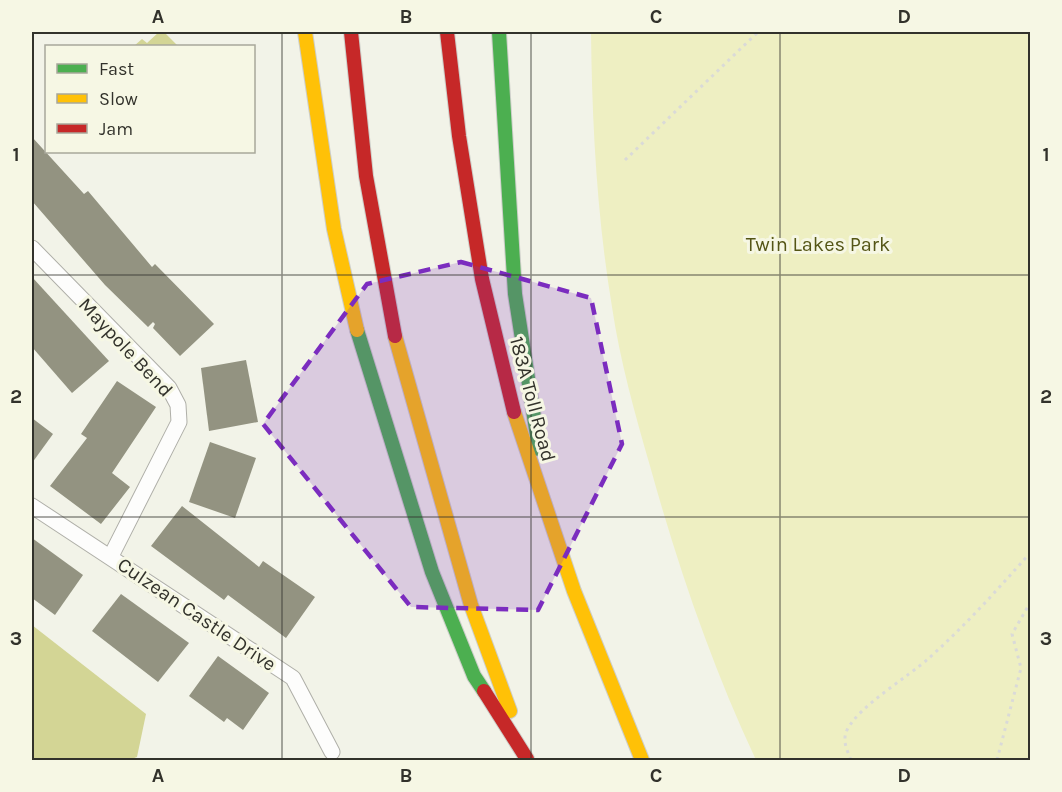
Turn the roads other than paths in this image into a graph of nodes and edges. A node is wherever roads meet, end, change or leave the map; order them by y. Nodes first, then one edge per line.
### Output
1 (305, 32) edge
2 (351, 32) edge
3 (447, 32) edge
4 (500, 32) edge
5 (32, 248) edge
6 (32, 506) edge
7 (551, 528) junction
8 (111, 556) junction
9 (332, 752) dead end
10 (527, 760) edge
11 (642, 760) edge

1 - 10 highway
2 - 10 highway
3 - 7 highway, 183A Toll Road
4 - 7 highway
5 - 8 street, Maypole Bend
6 - 8 street, Culzean Castle Drive
7 - 11 highway, 183A Toll Road
8 - 9 street, Culzean Castle Drive

